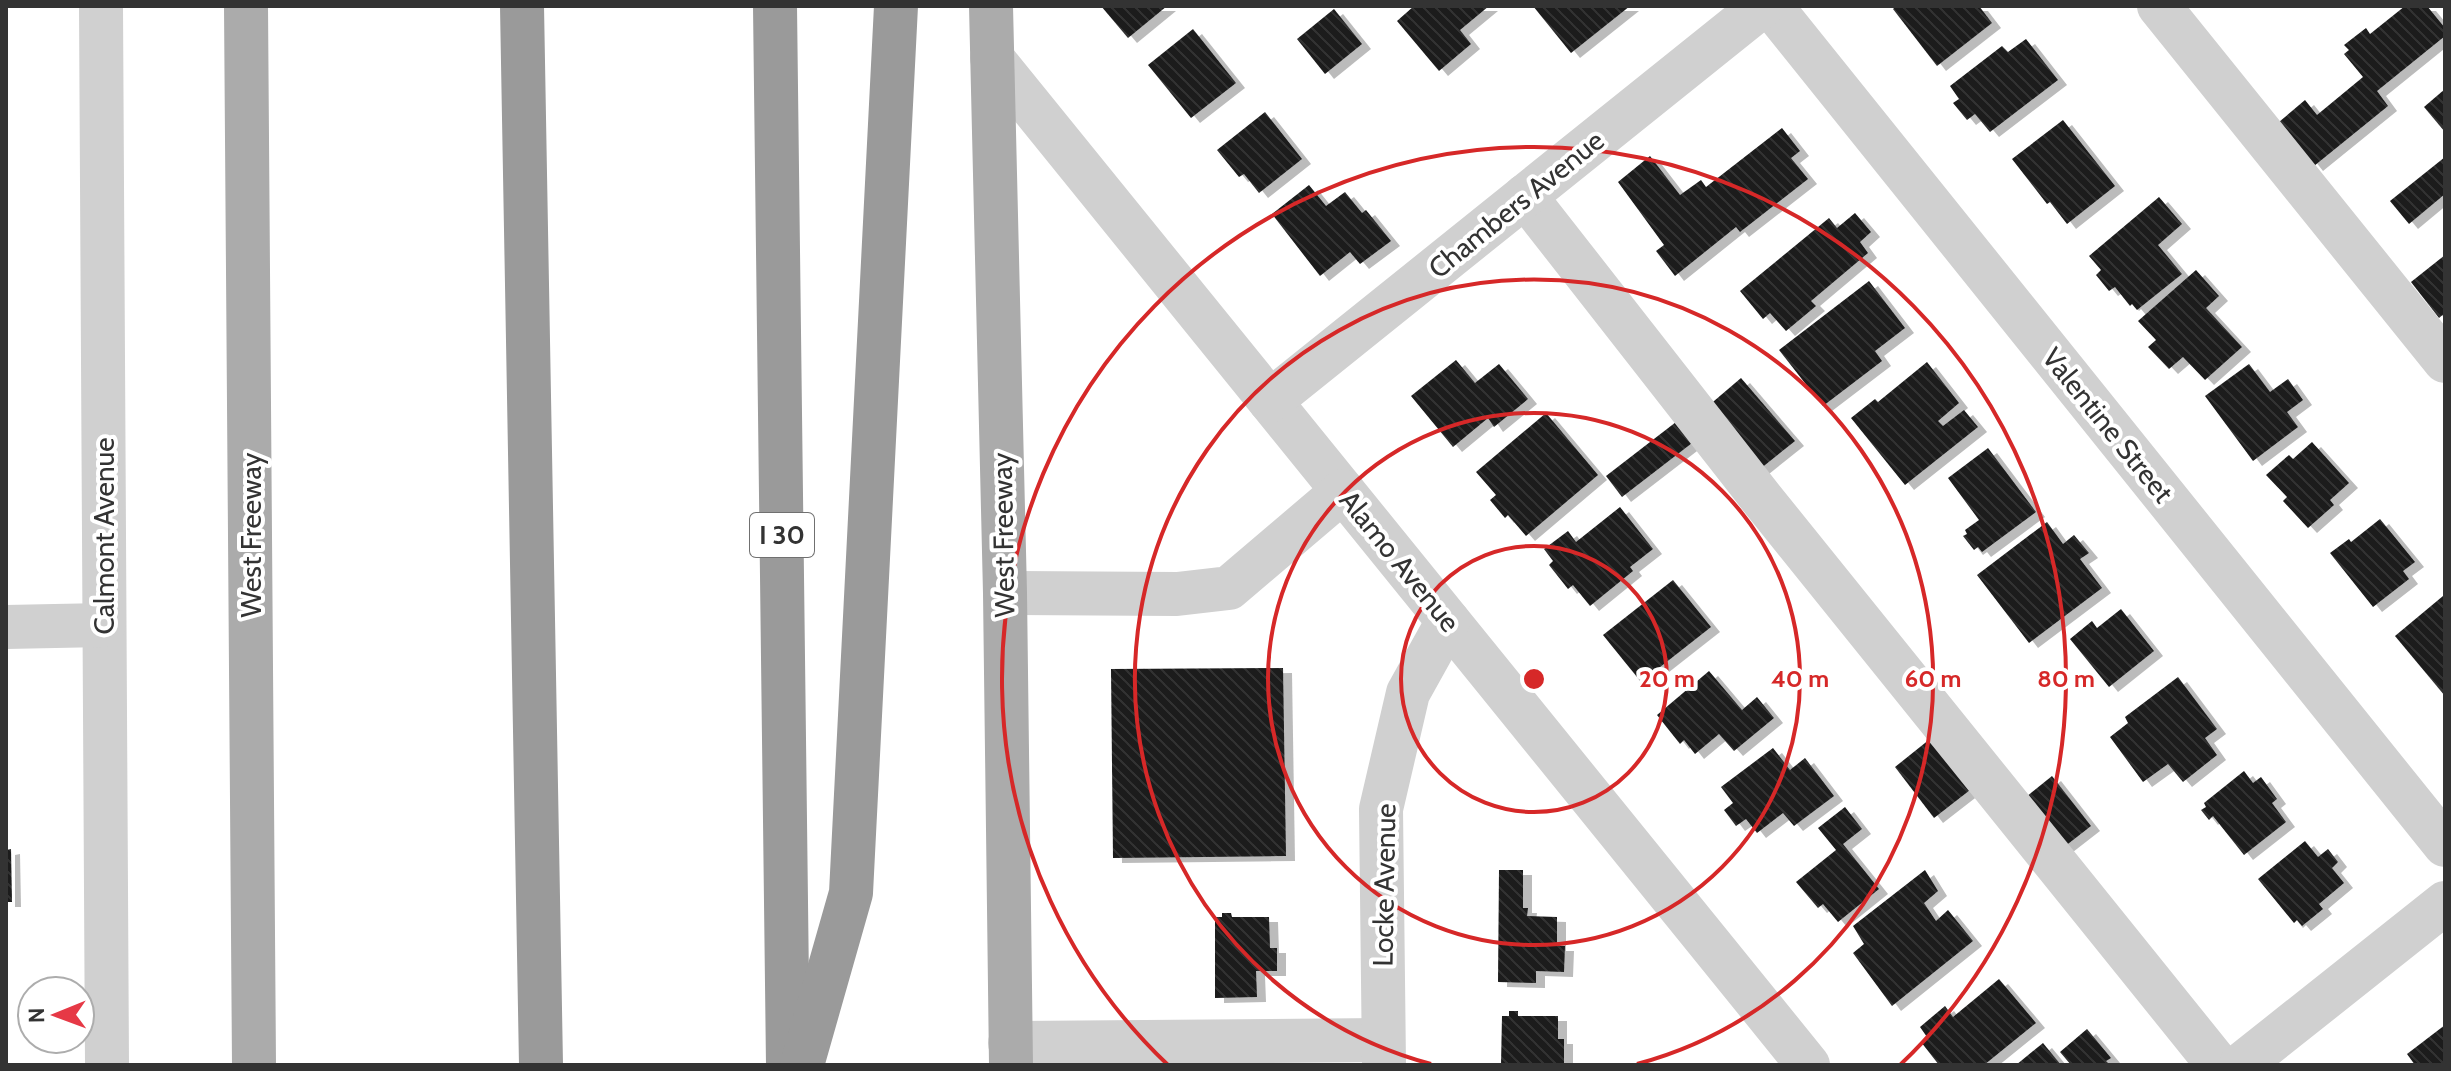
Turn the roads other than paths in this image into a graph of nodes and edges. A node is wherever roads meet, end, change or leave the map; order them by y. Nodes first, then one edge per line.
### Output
1 (101, 6) edge
2 (246, 6) edge
3 (503, 6) edge
4 (522, 6) edge
5 (775, 6) edge
6 (896, 6) edge
7 (991, 6) edge
8 (1762, 6) edge
9 (1771, 6) edge
10 (2159, 6) edge
11 (992, 58) junction
12 (523, 172) junction
13 (1525, 196) junction
14 (2445, 361) edge
15 (1270, 401) junction
16 (1343, 491) junction
17 (1005, 593) junction
18 (1448, 621) junction
19 (104, 625) junction
20 (6, 627) edge
21 (2445, 845) edge
22 (2445, 903) edge
23 (1384, 1053) edge
24 (1010, 1054) edge
25 (107, 1065) edge
26 (254, 1065) edge
27 (541, 1065) edge
28 (788, 1065) edge
29 (802, 1065) edge
30 (1808, 1065) edge
31 (2218, 1065) edge
32 (2241, 1065) edge

1 - 19 street, Calmont Avenue
2 - 26 main road, West Freeway
3 - 12 highway
4 - 12 highway
5 - 28 highway, I 30
6 - 29 highway
7 - 11 main road, West Freeway
8 - 13 street, Chambers Avenue
9 - 21 street, Valentine Street
10 - 14 street
11 - 15 street, Alamo Avenue
11 - 17 main road, West Freeway
12 - 27 highway
13 - 15 street, Chambers Avenue
13 - 31 street
15 - 16 street, Alamo Avenue
16 - 17 street
16 - 18 street, Alamo Avenue
17 - 24 main road, West Freeway
18 - 23 street, Locke Avenue
18 - 30 street, Alamo Avenue
19 - 20 street
19 - 25 street, Calmont Avenue
22 - 32 street
23 - 24 street

